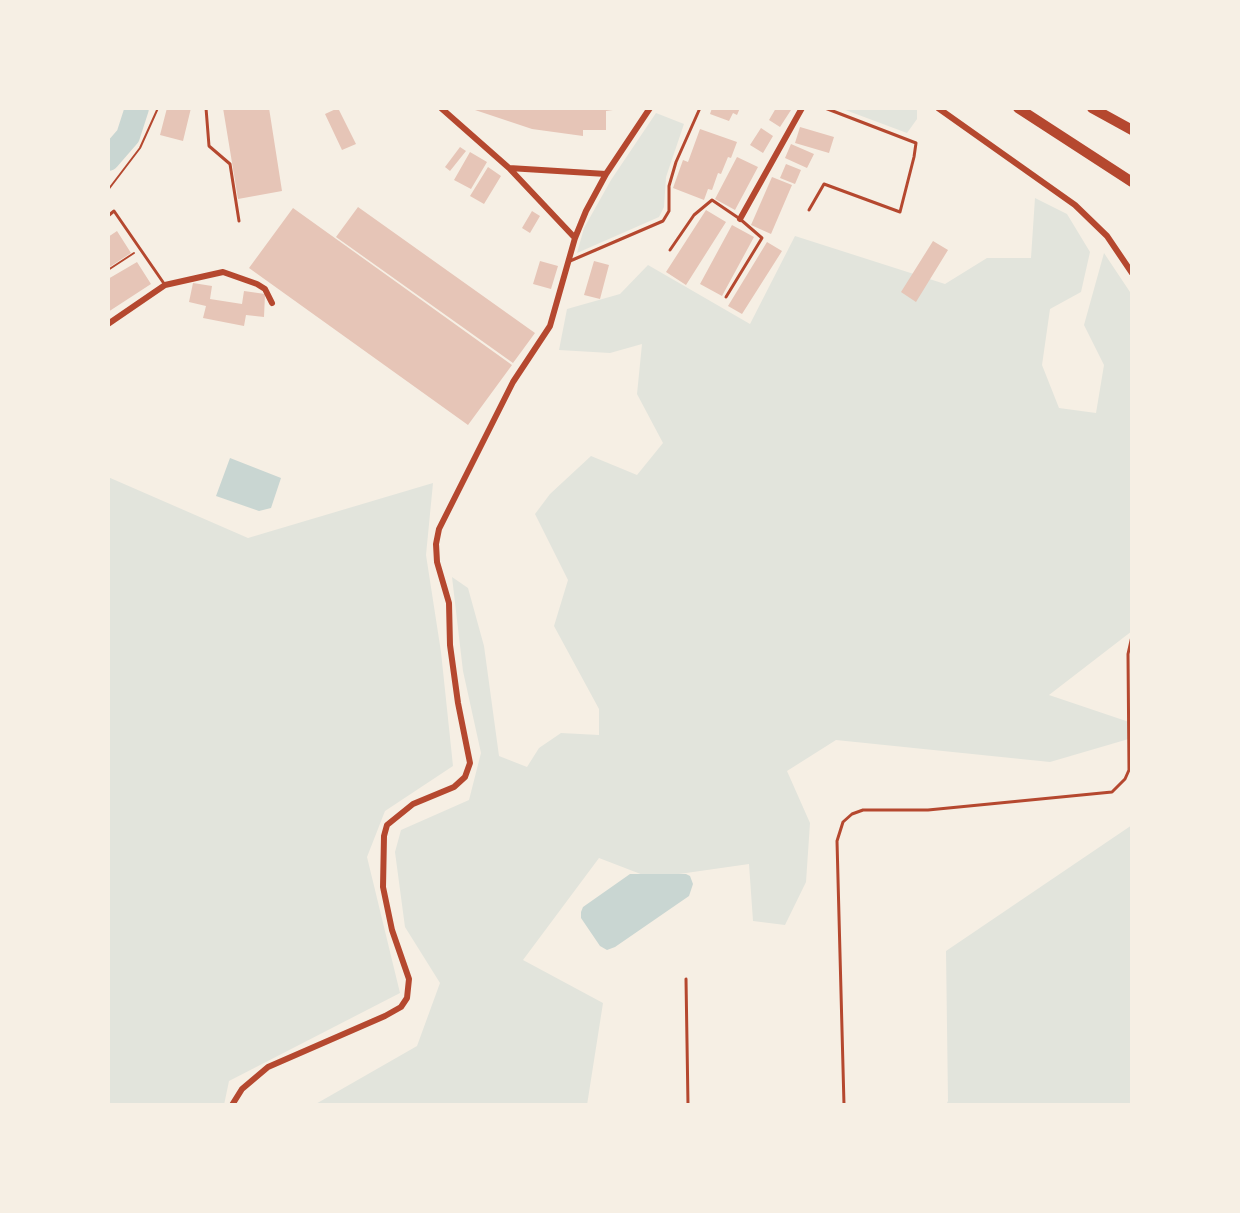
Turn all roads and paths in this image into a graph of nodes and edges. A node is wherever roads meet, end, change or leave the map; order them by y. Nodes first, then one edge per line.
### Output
1 (158, 108) edge
2 (206, 108) edge
3 (441, 108) edge
4 (650, 108) edge
5 (700, 108) edge
6 (825, 108) edge
7 (938, 108) edge
8 (1018, 108) edge
9 (1092, 108) edge
10 (800, 109) edge
11 (1132, 130) edge
12 (509, 168) junction
13 (606, 174) junction
14 (1132, 182) edge
15 (108, 190) edge
16 (809, 210) dead end
17 (108, 216) edge
18 (740, 219) junction
19 (239, 221) dead end
20 (575, 238) junction
21 (140, 249) junction
22 (670, 250) dead end
23 (570, 261) junction
24 (108, 270) edge
25 (1132, 273) edge
26 (165, 285) junction
27 (726, 297) dead end
28 (272, 303) dead end
29 (108, 324) edge
30 (1132, 636) edge
31 (686, 979) dead end
32 (232, 1105) edge
33 (688, 1105) edge
34 (844, 1105) edge

1 - 15 path
2 - 19 lane
3 - 12 street
4 - 13 street
5 - 23 lane
6 - 16 lane
7 - 25 street
8 - 14 highway
9 - 11 highway
10 - 18 street
12 - 13 street
12 - 20 street
13 - 20 street
17 - 21 lane
18 - 22 lane
18 - 27 lane
20 - 23 street
21 - 24 path
21 - 26 lane
23 - 32 street
26 - 28 street
26 - 29 street
30 - 34 lane
31 - 33 lane

